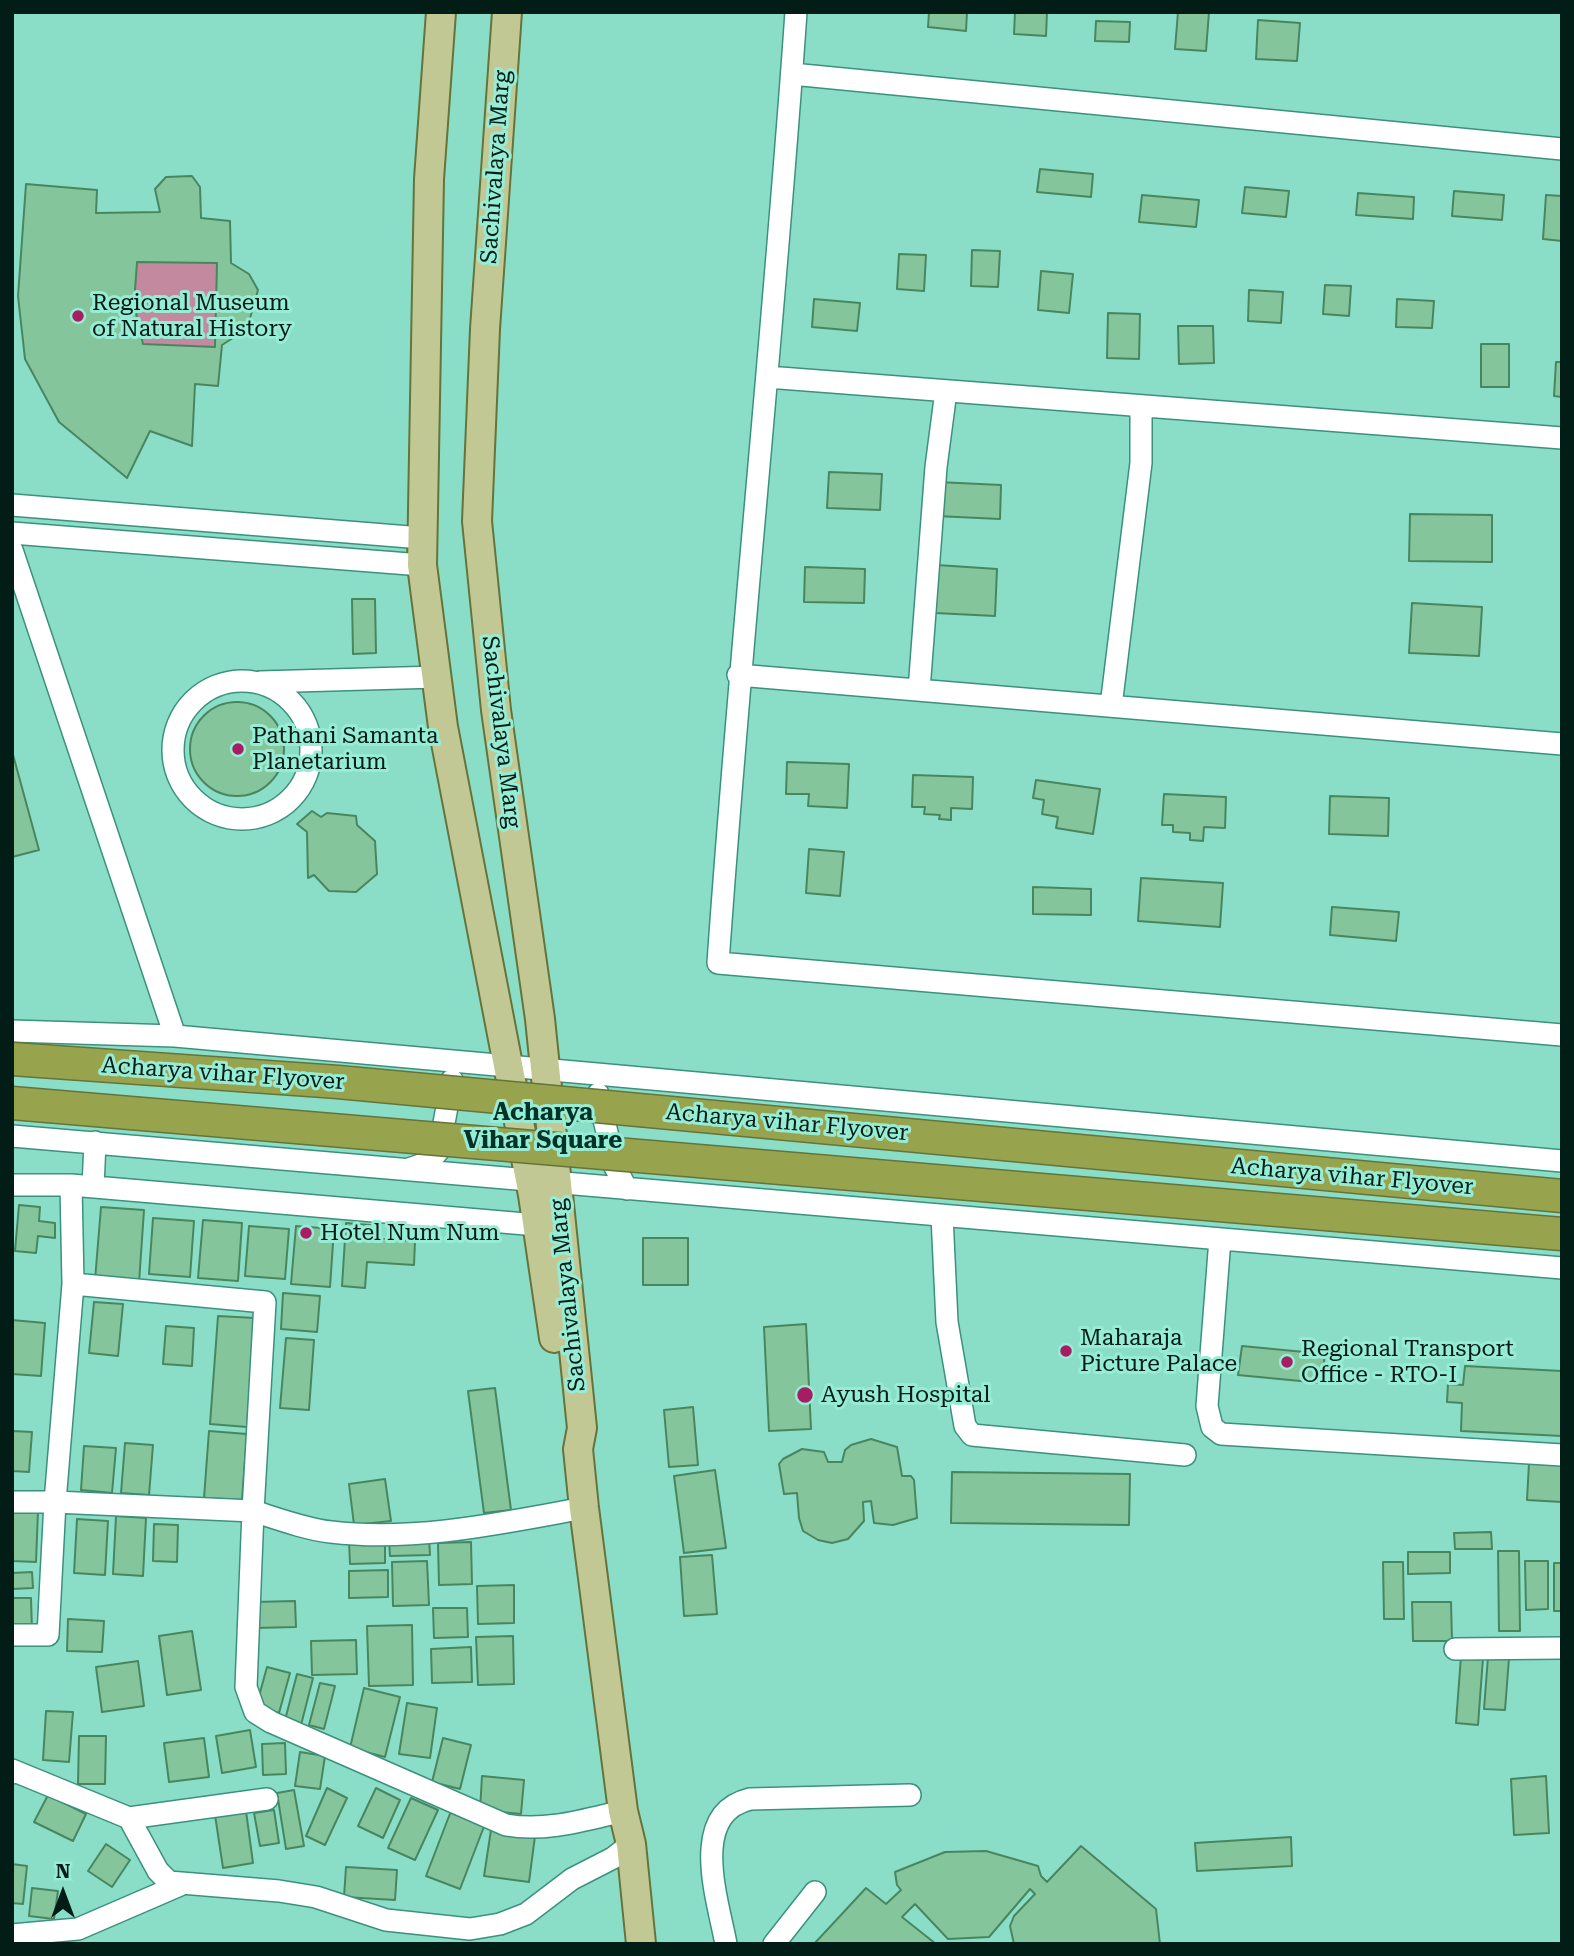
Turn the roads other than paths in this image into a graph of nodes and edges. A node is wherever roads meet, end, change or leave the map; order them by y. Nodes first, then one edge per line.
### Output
1 (441, 12) edge
2 (507, 12) edge
3 (796, 12) edge
4 (792, 74) junction
5 (1562, 149) edge
6 (767, 377) junction
7 (946, 391) junction
8 (1141, 406) junction
9 (1562, 438) edge
10 (12, 505) edge
11 (12, 533) edge
12 (12, 550) edge
13 (422, 551) junction
14 (738, 675) junction
15 (437, 677) junction
16 (254, 682) junction
17 (919, 690) junction
18 (1111, 706) junction
19 (1562, 744) edge
20 (12, 1031) edge
21 (1562, 1035) edge
22 (175, 1036) junction
23 (12, 1059) edge
24 (452, 1061) junction
25 (506, 1066) junction
26 (544, 1068) junction
27 (593, 1074) junction
28 (12, 1103) edge
29 (12, 1136) edge
30 (95, 1142) junction
31 (1562, 1161) edge
32 (409, 1169) junction
33 (543, 1179) junction
34 (12, 1185) edge
35 (71, 1185) junction
36 (93, 1187) junction
37 (627, 1189) junction
38 (1562, 1196) edge
39 (942, 1216) junction
40 (537, 1225) junction
41 (1562, 1234) edge
42 (1220, 1239) junction
43 (1562, 1268) edge
44 (73, 1284) junction
45 (578, 1450) junction
46 (1185, 1455) dead end
47 (1562, 1455) edge
48 (12, 1502) edge
49 (55, 1502) junction
50 (584, 1508) junction
51 (253, 1511) junction
52 (12, 1635) edge
53 (1562, 1648) edge
54 (1455, 1649) dead end
55 (12, 1773) edge
56 (910, 1795) dead end
57 (267, 1798) dead end
58 (623, 1811) junction
59 (129, 1818) junction
60 (631, 1844) junction
61 (180, 1885) junction
62 (815, 1892) dead end
63 (12, 1935) edge
64 (641, 1944) edge
65 (726, 1944) edge
66 (774, 1944) edge

1 - 13 main road
2 - 26 main road, Sachivalaya Marg
3 - 4 street
4 - 5 street
4 - 6 street
6 - 7 street
6 - 14 street
7 - 8 street
7 - 17 street
8 - 9 street
8 - 18 street
10 - 13 street
11 - 13 street
12 - 22 street
13 - 15 main road
14 - 17 street
14 - 21 street
15 - 16 street
15 - 25 main road
16 - 16 street
17 - 18 street
18 - 19 street
20 - 22 street
22 - 24 street
23 - 38 highway, Acharya vihar Flyover, bridge
24 - 25 street
24 - 32 street
25 - 26 street
25 - 33 main road
26 - 27 street
26 - 33 main road, Sachivalaya Marg
27 - 31 street
27 - 37 street
28 - 41 highway, Acharya vihar Flyover, bridge
29 - 30 street
30 - 32 street
30 - 36 street
32 - 33 street
33 - 37 street
33 - 40 main road, Sachivalaya Marg
33 - 45 main road, Sachivalaya Marg
34 - 35 street
35 - 36 street
35 - 44 street
36 - 40 street
37 - 39 street
39 - 42 street
39 - 46 street
40 - 45 main road, Sachivalaya Marg
42 - 43 street
42 - 47 street
44 - 49 street
44 - 51 street
45 - 50 main road, Sachivalaya Marg
48 - 49 street
49 - 51 street
49 - 52 street
50 - 51 street
50 - 58 main road, Sachivalaya Marg
51 - 58 street
53 - 54 street
55 - 59 street
56 - 65 street
57 - 59 street
58 - 60 main road, Sachivalaya Marg
59 - 61 street
60 - 61 street
60 - 64 main road, Sachivalaya Marg
61 - 63 street
62 - 66 street

